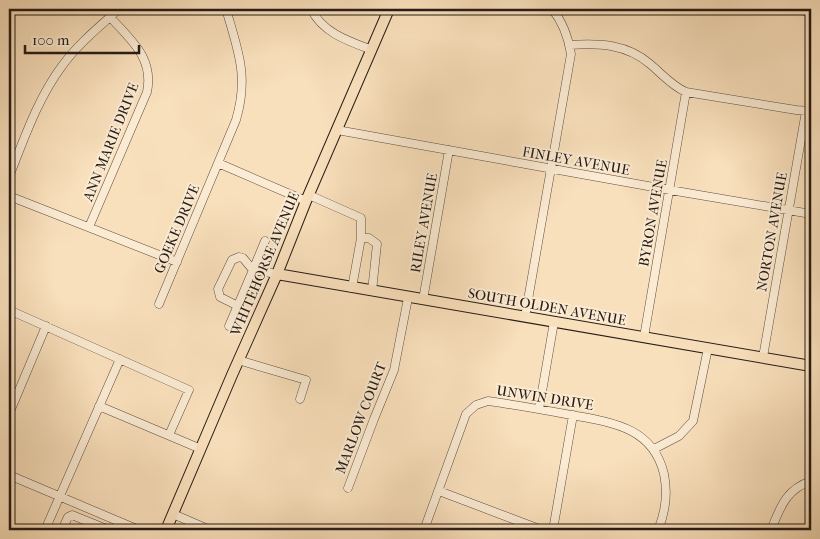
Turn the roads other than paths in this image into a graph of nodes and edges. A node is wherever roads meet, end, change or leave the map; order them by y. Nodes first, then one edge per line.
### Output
1 (119, 9) edge
2 (226, 9) edge
3 (311, 9) edge
4 (389, 9) edge
5 (552, 9) edge
6 (800, 9) edge
7 (811, 14) edge
8 (110, 17) junction
9 (570, 45) junction
10 (372, 50) junction
11 (686, 92) junction
12 (808, 111) edge
13 (337, 130) junction
14 (449, 150) junction
15 (218, 163) junction
16 (550, 169) junction
17 (9, 177) edge
18 (670, 190) junction
19 (9, 196) edge
20 (308, 198) junction
21 (789, 210) junction
22 (811, 214) edge
23 (89, 227) junction
24 (361, 238) junction
25 (265, 240) dead end
26 (177, 262) junction
27 (253, 270) junction
28 (277, 274) junction
29 (352, 288) junction
30 (372, 292) junction
31 (408, 298) junction
32 (423, 300) junction
33 (159, 304) dead end
34 (238, 306) junction
35 (9, 310) edge
36 (525, 317) junction
37 (554, 322) junction
38 (46, 326) junction
39 (229, 326) dead end
40 (644, 337) junction
41 (708, 348) junction
42 (763, 357) junction
43 (120, 359) junction
44 (238, 360) junction
45 (811, 366) edge
46 (300, 399) dead end
47 (99, 406) junction
48 (539, 409) junction
49 (9, 414) edge
50 (573, 415) junction
51 (170, 436) junction
52 (201, 449) junction
53 (654, 449) junction
54 (9, 474) edge
55 (811, 481) edge
56 (348, 488) dead end
57 (439, 491) junction
58 (60, 497) junction
59 (173, 514) junction
60 (118, 521) junction
61 (45, 530) edge
62 (62, 530) edge
63 (109, 530) edge
64 (139, 530) edge
65 (166, 530) edge
66 (210, 530) edge
67 (424, 530) edge
68 (542, 530) edge
69 (553, 530) edge
70 (658, 530) edge
71 (771, 530) edge

1 - 8 street
2 - 15 street, GOEKE DRIVE
3 - 10 street
4 - 10 main road, WHITEHORSE AVENUE
5 - 9 street
6 - 7 street
8 - 17 street
8 - 23 street, ANN MARIE DRIVE
9 - 11 street
9 - 16 street
10 - 13 main road, WHITEHORSE AVENUE
11 - 12 street
11 - 18 street, BYRON AVENUE
12 - 21 street, NORTON AVENUE
13 - 14 street, FINLEY AVENUE
13 - 20 main road, WHITEHORSE AVENUE
14 - 16 street, FINLEY AVENUE
14 - 32 street, RILEY AVENUE
15 - 20 street
15 - 26 street, GOEKE DRIVE
16 - 18 street, FINLEY AVENUE
16 - 36 street
18 - 21 street, FINLEY AVENUE
18 - 40 street, BYRON AVENUE
19 - 23 street
20 - 24 street
20 - 28 main road, WHITEHORSE AVENUE
21 - 22 street, FINLEY AVENUE
21 - 42 street, NORTON AVENUE
23 - 26 street
24 - 29 street
24 - 30 street
25 - 27 street
26 - 33 street, GOEKE DRIVE
27 - 28 street
27 - 34 street
27 - 34 street
28 - 29 main road, SOUTH OLDEN AVENUE
28 - 44 main road, WHITEHORSE AVENUE
29 - 30 main road, SOUTH OLDEN AVENUE
30 - 31 main road, SOUTH OLDEN AVENUE
31 - 32 main road, SOUTH OLDEN AVENUE
31 - 56 street, MARLOW COURT
32 - 36 main road, SOUTH OLDEN AVENUE
34 - 39 street
35 - 38 street
36 - 37 main road, SOUTH OLDEN AVENUE
37 - 40 main road, SOUTH OLDEN AVENUE
37 - 48 street
38 - 43 street
38 - 49 street
40 - 41 main road, SOUTH OLDEN AVENUE
41 - 42 main road, SOUTH OLDEN AVENUE
41 - 53 street
42 - 45 main road, SOUTH OLDEN AVENUE
43 - 47 street
43 - 51 street
44 - 46 street
44 - 52 main road, WHITEHORSE AVENUE
47 - 51 street
47 - 58 street
48 - 50 street, UNWIN DRIVE
48 - 57 street, UNWIN DRIVE
50 - 53 street, UNWIN DRIVE
50 - 69 street
51 - 52 street
52 - 59 main road, WHITEHORSE AVENUE
53 - 70 street
54 - 58 street
55 - 71 street
57 - 67 street, UNWIN DRIVE
57 - 68 street
58 - 60 street
58 - 61 street
59 - 65 main road, WHITEHORSE AVENUE
59 - 66 street
60 - 63 street
60 - 64 street
62 - 63 street

